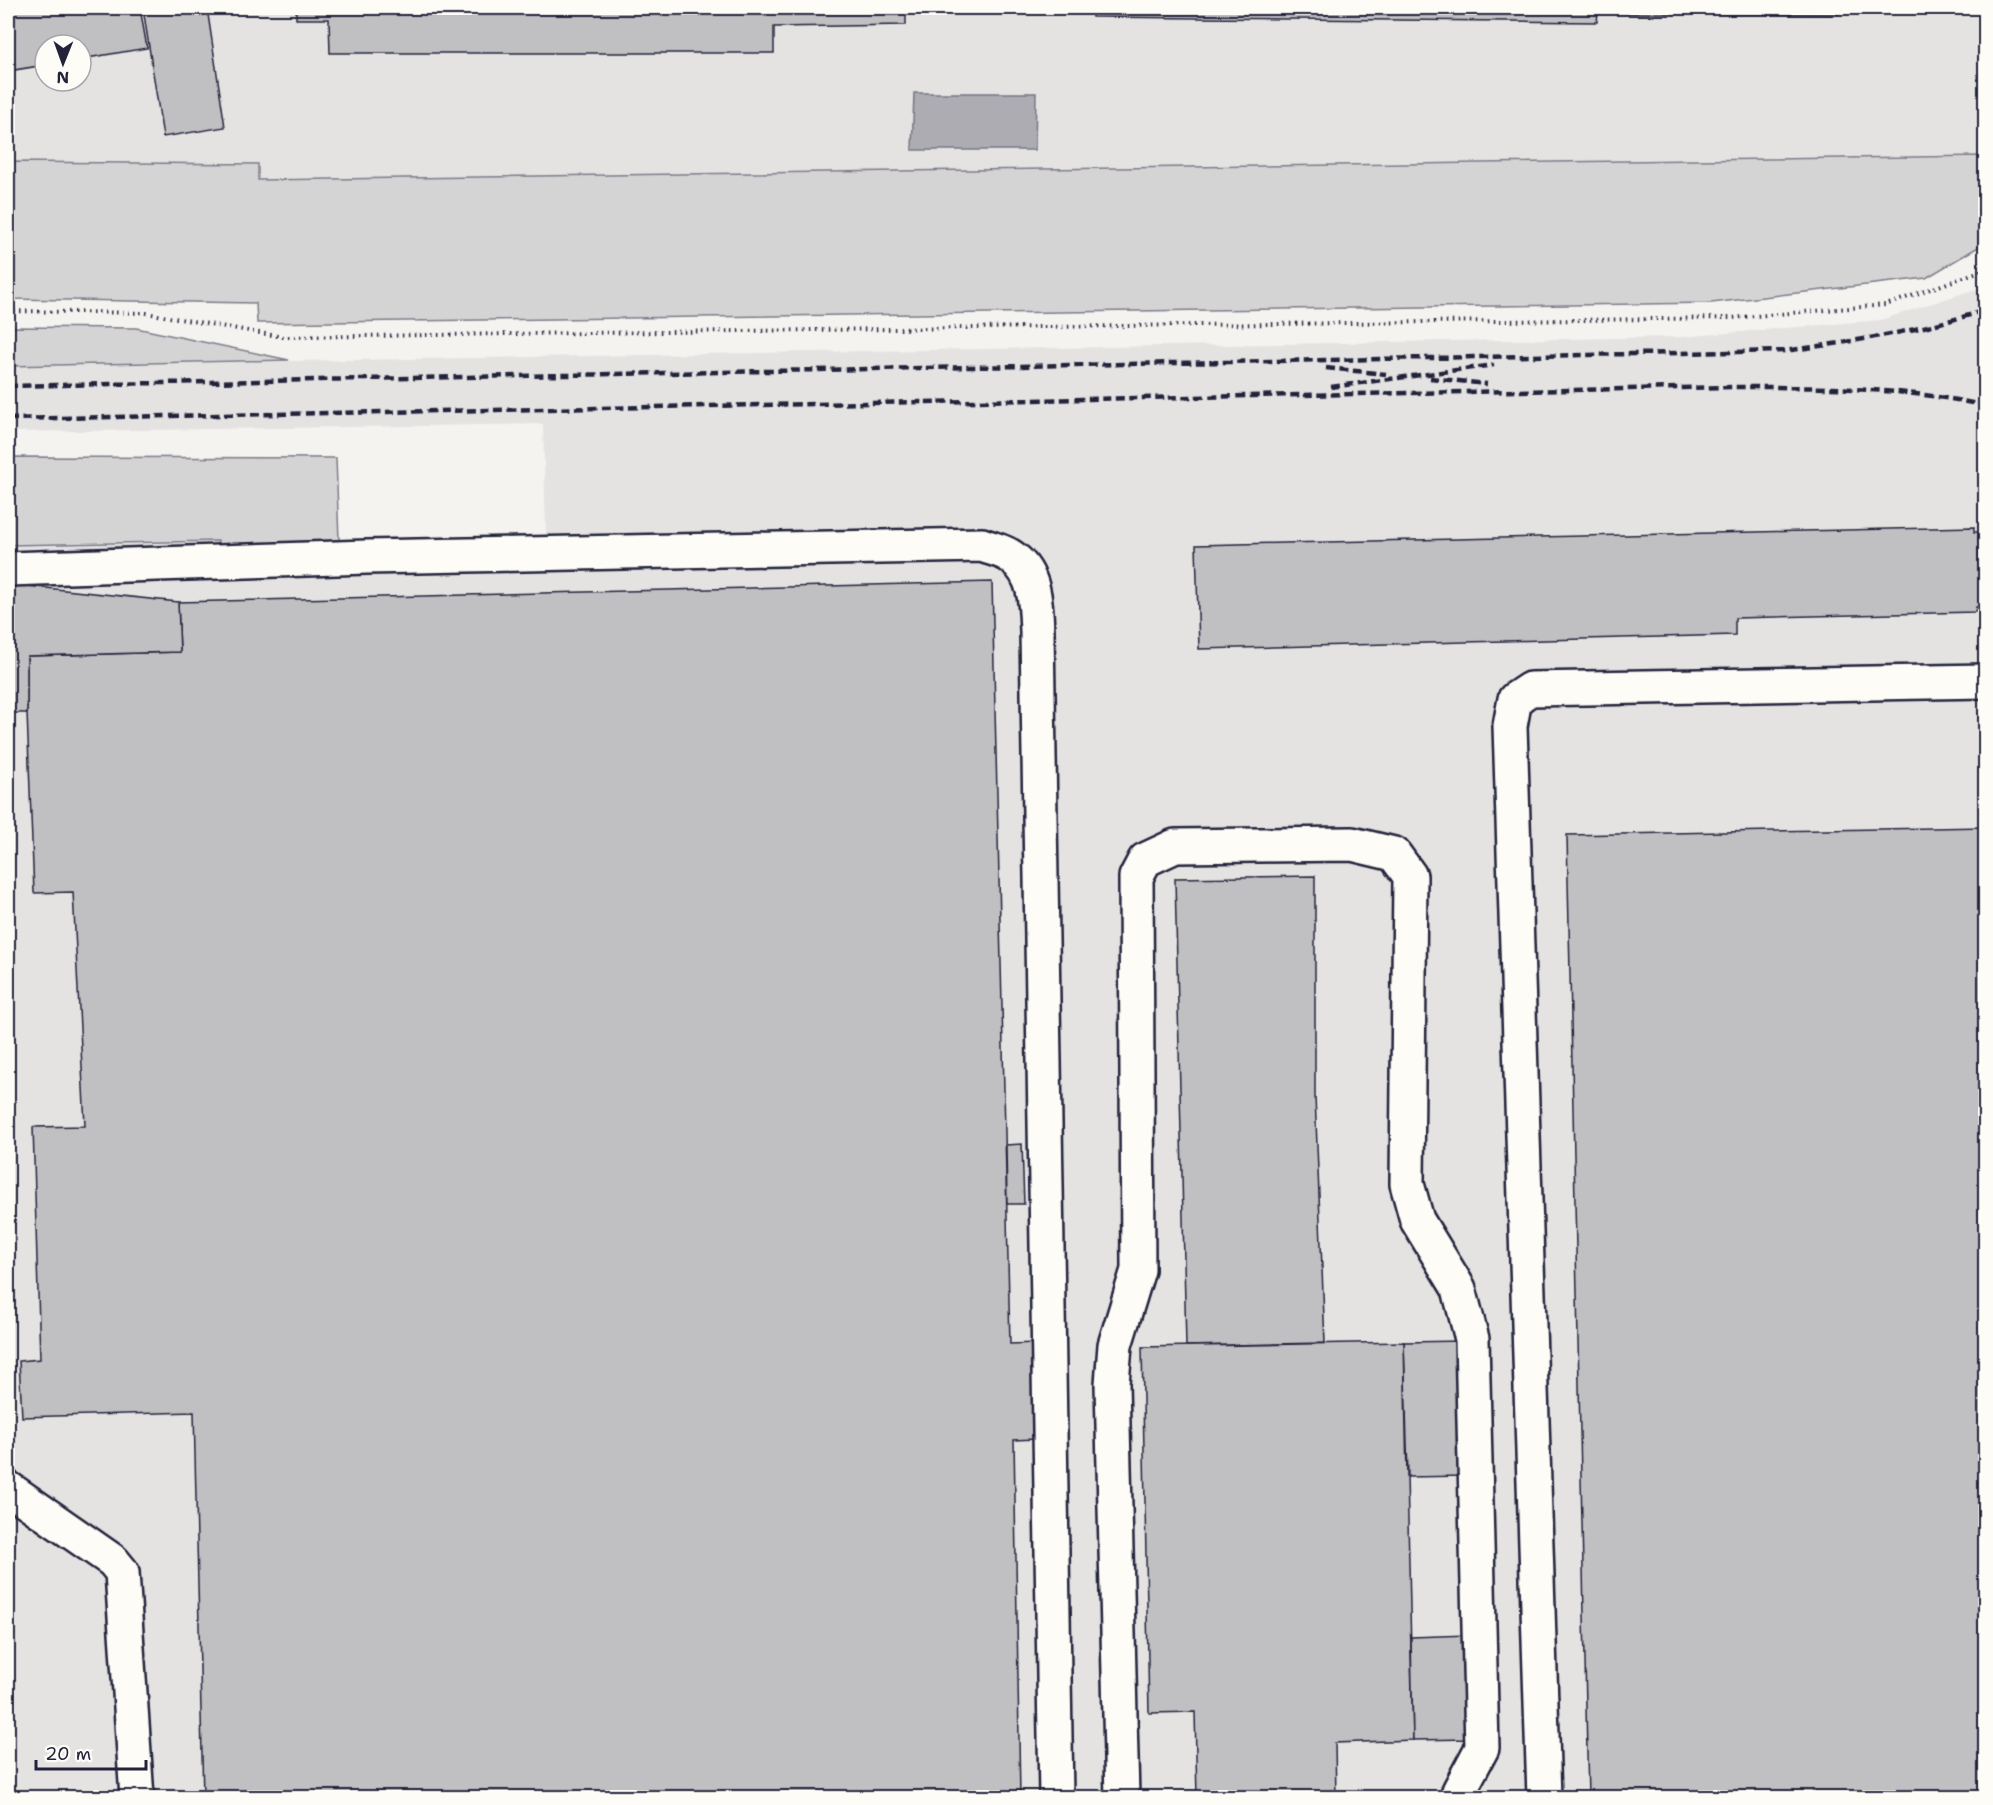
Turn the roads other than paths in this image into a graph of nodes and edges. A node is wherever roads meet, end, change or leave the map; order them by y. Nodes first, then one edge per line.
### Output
1 (8, 569) edge
2 (1986, 681) edge
3 (8, 1488) edge
4 (137, 1797) edge
5 (1056, 1797) edge
6 (1122, 1797) edge
7 (1459, 1797) edge
8 (1544, 1797) edge

1 - 5 lane
2 - 8 lane
3 - 4 lane
6 - 7 lane

